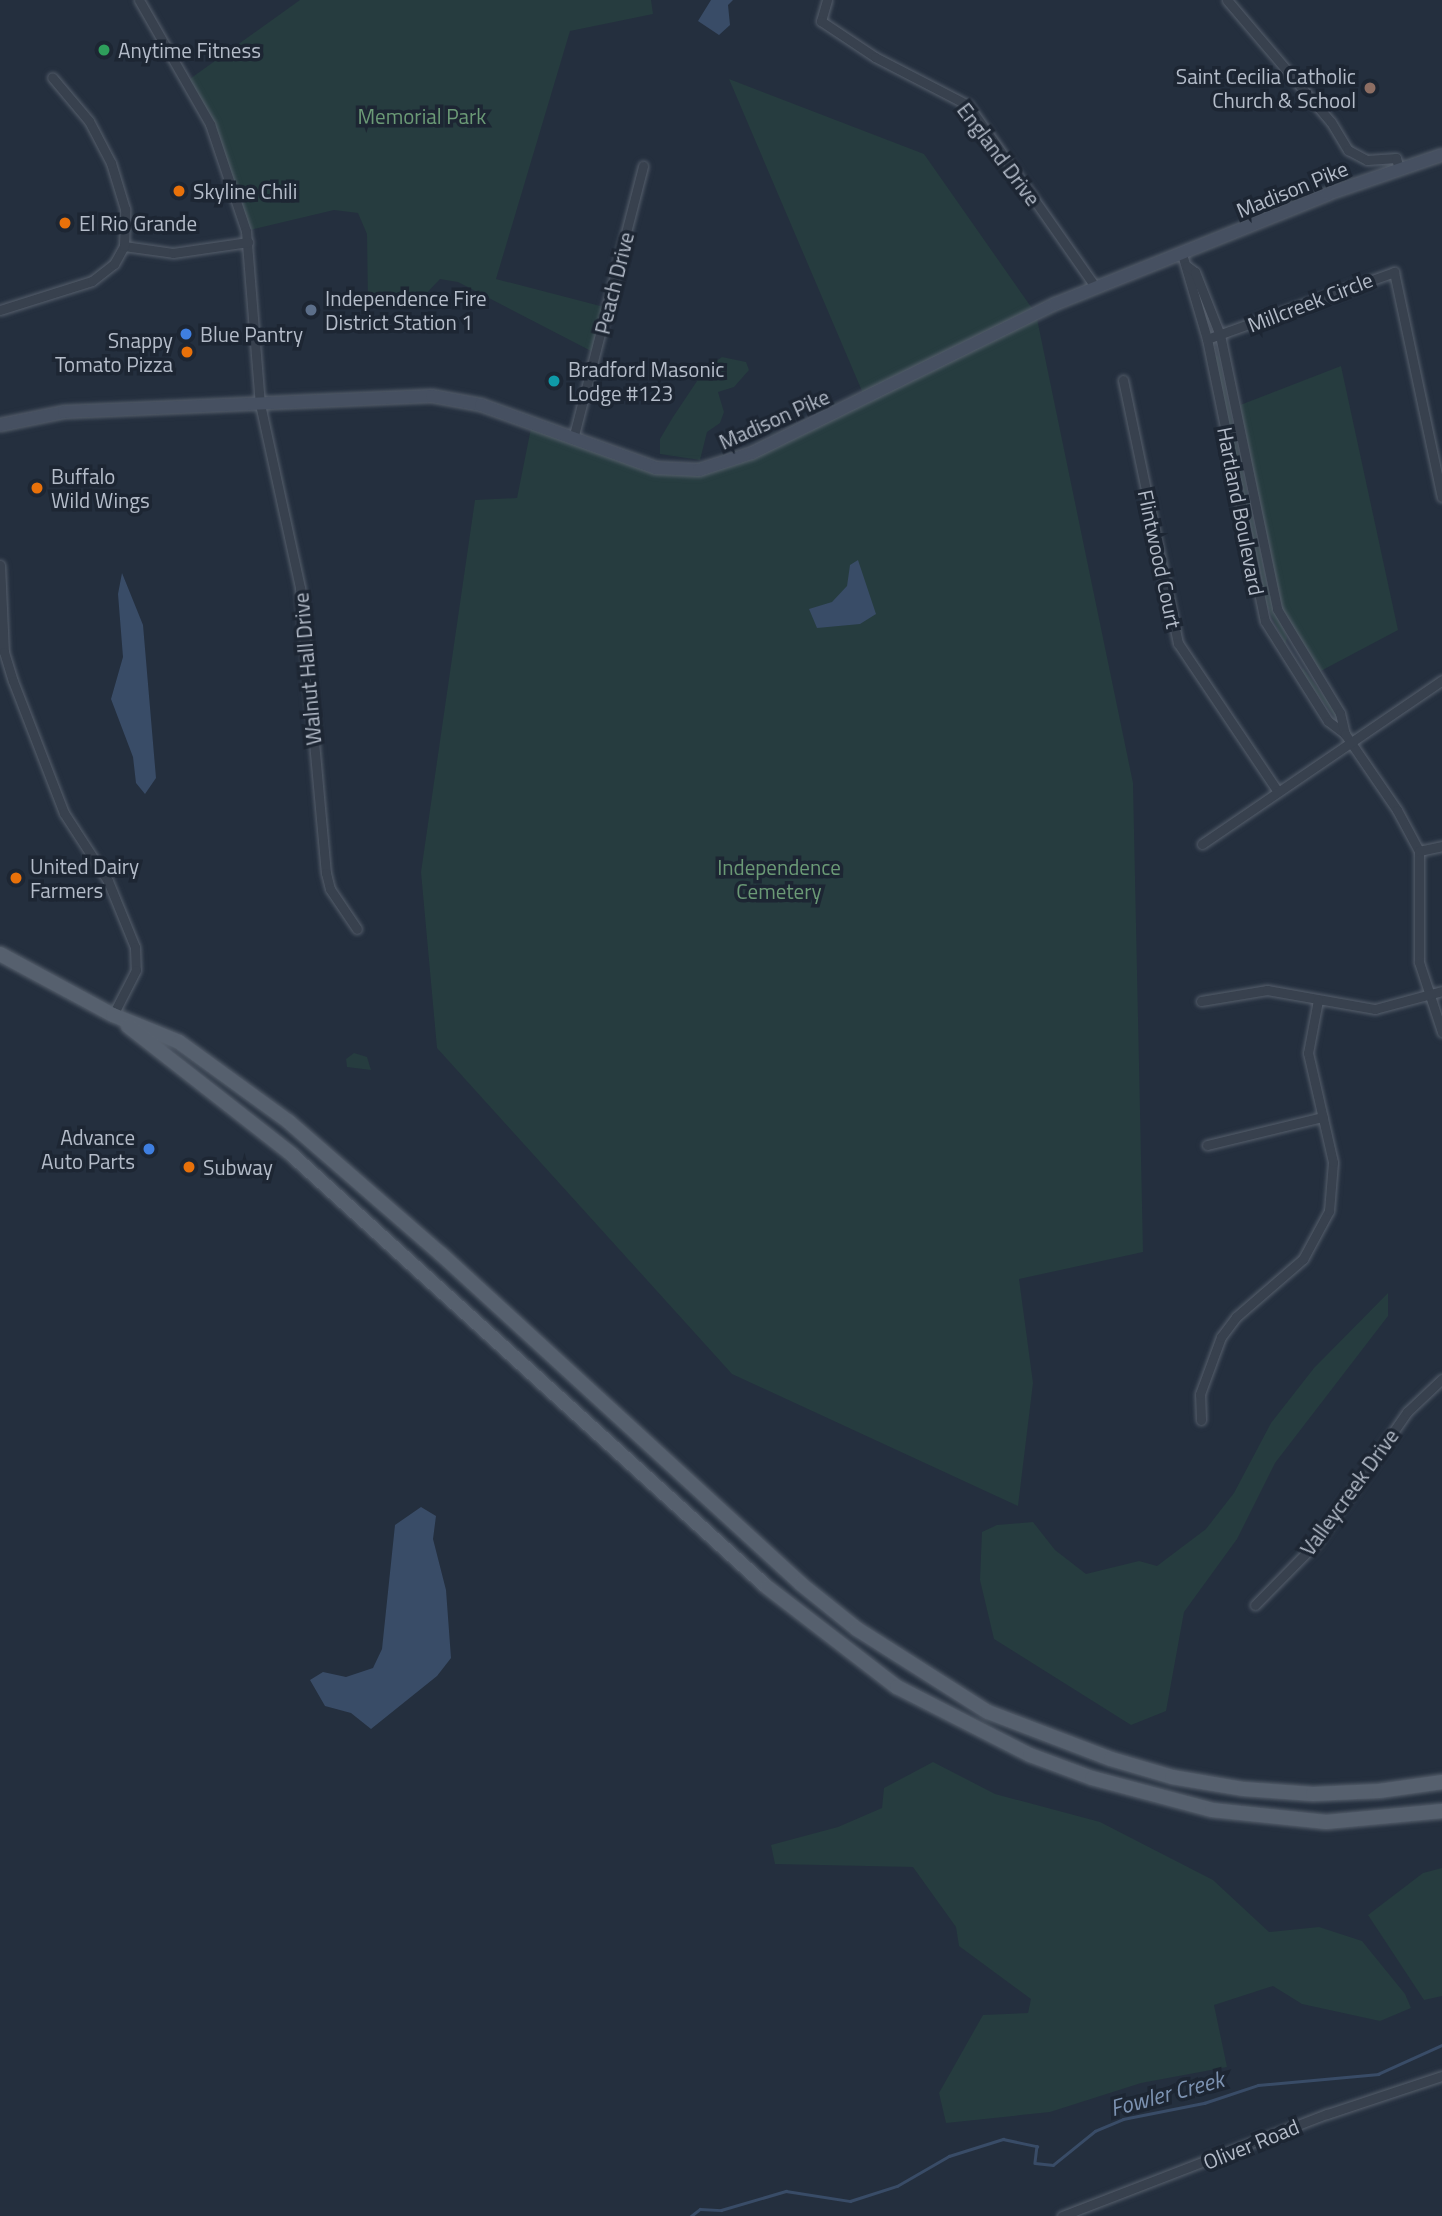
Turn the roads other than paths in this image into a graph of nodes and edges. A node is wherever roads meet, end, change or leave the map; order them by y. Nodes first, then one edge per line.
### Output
1 (139, 0) edge
2 (827, 0) edge
3 (1227, 0) edge
4 (52, 77) dead end
5 (1442, 155) edge
6 (643, 166) dead end
7 (1399, 169) junction
8 (248, 242) junction
9 (124, 246) junction
10 (1184, 260) junction
11 (1096, 288) junction
12 (0, 310) edge
13 (1220, 335) junction
14 (1207, 339) junction
15 (1123, 380) dead end
16 (260, 404) junction
17 (0, 425) edge
18 (573, 439) junction
19 (1442, 497) edge
20 (0, 565) edge
21 (1442, 680) edge
22 (1348, 738) junction
23 (1278, 792) junction
24 (1202, 844) dead end
25 (1442, 846) edge
26 (1419, 851) junction
27 (357, 929) dead end
28 (0, 954) edge
29 (1442, 991) edge
30 (1426, 995) junction
31 (1318, 1000) junction
32 (1201, 1001) dead end
33 (113, 1014) junction
34 (1442, 1032) edge
35 (1323, 1117) junction
36 (1207, 1145) dead end
37 (1442, 1380) edge
38 (1201, 1420) dead end
39 (1255, 1605) dead end
40 (1442, 1782) edge
41 (1442, 1811) edge
42 (1442, 2076) edge
43 (1062, 2216) edge

1 - 8 street, Walnut Hall Drive
2 - 11 street, England Drive
3 - 7 street
4 - 9 street
5 - 7 main road, Madison Pike
6 - 18 street, Peach Drive
7 - 10 main road, Madison Pike
8 - 9 street
8 - 16 street, Walnut Hall Drive
9 - 12 street
10 - 11 main road, Madison Pike
10 - 13 street, Hartland Boulevard
10 - 14 street, Hartland Boulevard
11 - 18 main road, Madison Pike
13 - 14 street, Millcreek Circle
13 - 19 street, Millcreek Circle
13 - 22 street, Hartland Boulevard
14 - 22 street, Hartland Boulevard
15 - 23 street, Flintwood Court
16 - 17 main road, Madison Pike
16 - 18 main road, Madison Pike
16 - 27 street, Walnut Hall Drive
20 - 33 street
21 - 22 street
22 - 23 street
22 - 26 street, Hartland Boulevard
23 - 24 street
25 - 26 street
26 - 30 street
28 - 33 main road
29 - 30 street
30 - 31 street
30 - 34 street
31 - 32 street
31 - 35 street
33 - 40 main road
33 - 41 main road
35 - 36 street
35 - 38 street
37 - 39 street, Valleycreek Drive
42 - 43 street, Oliver Road

